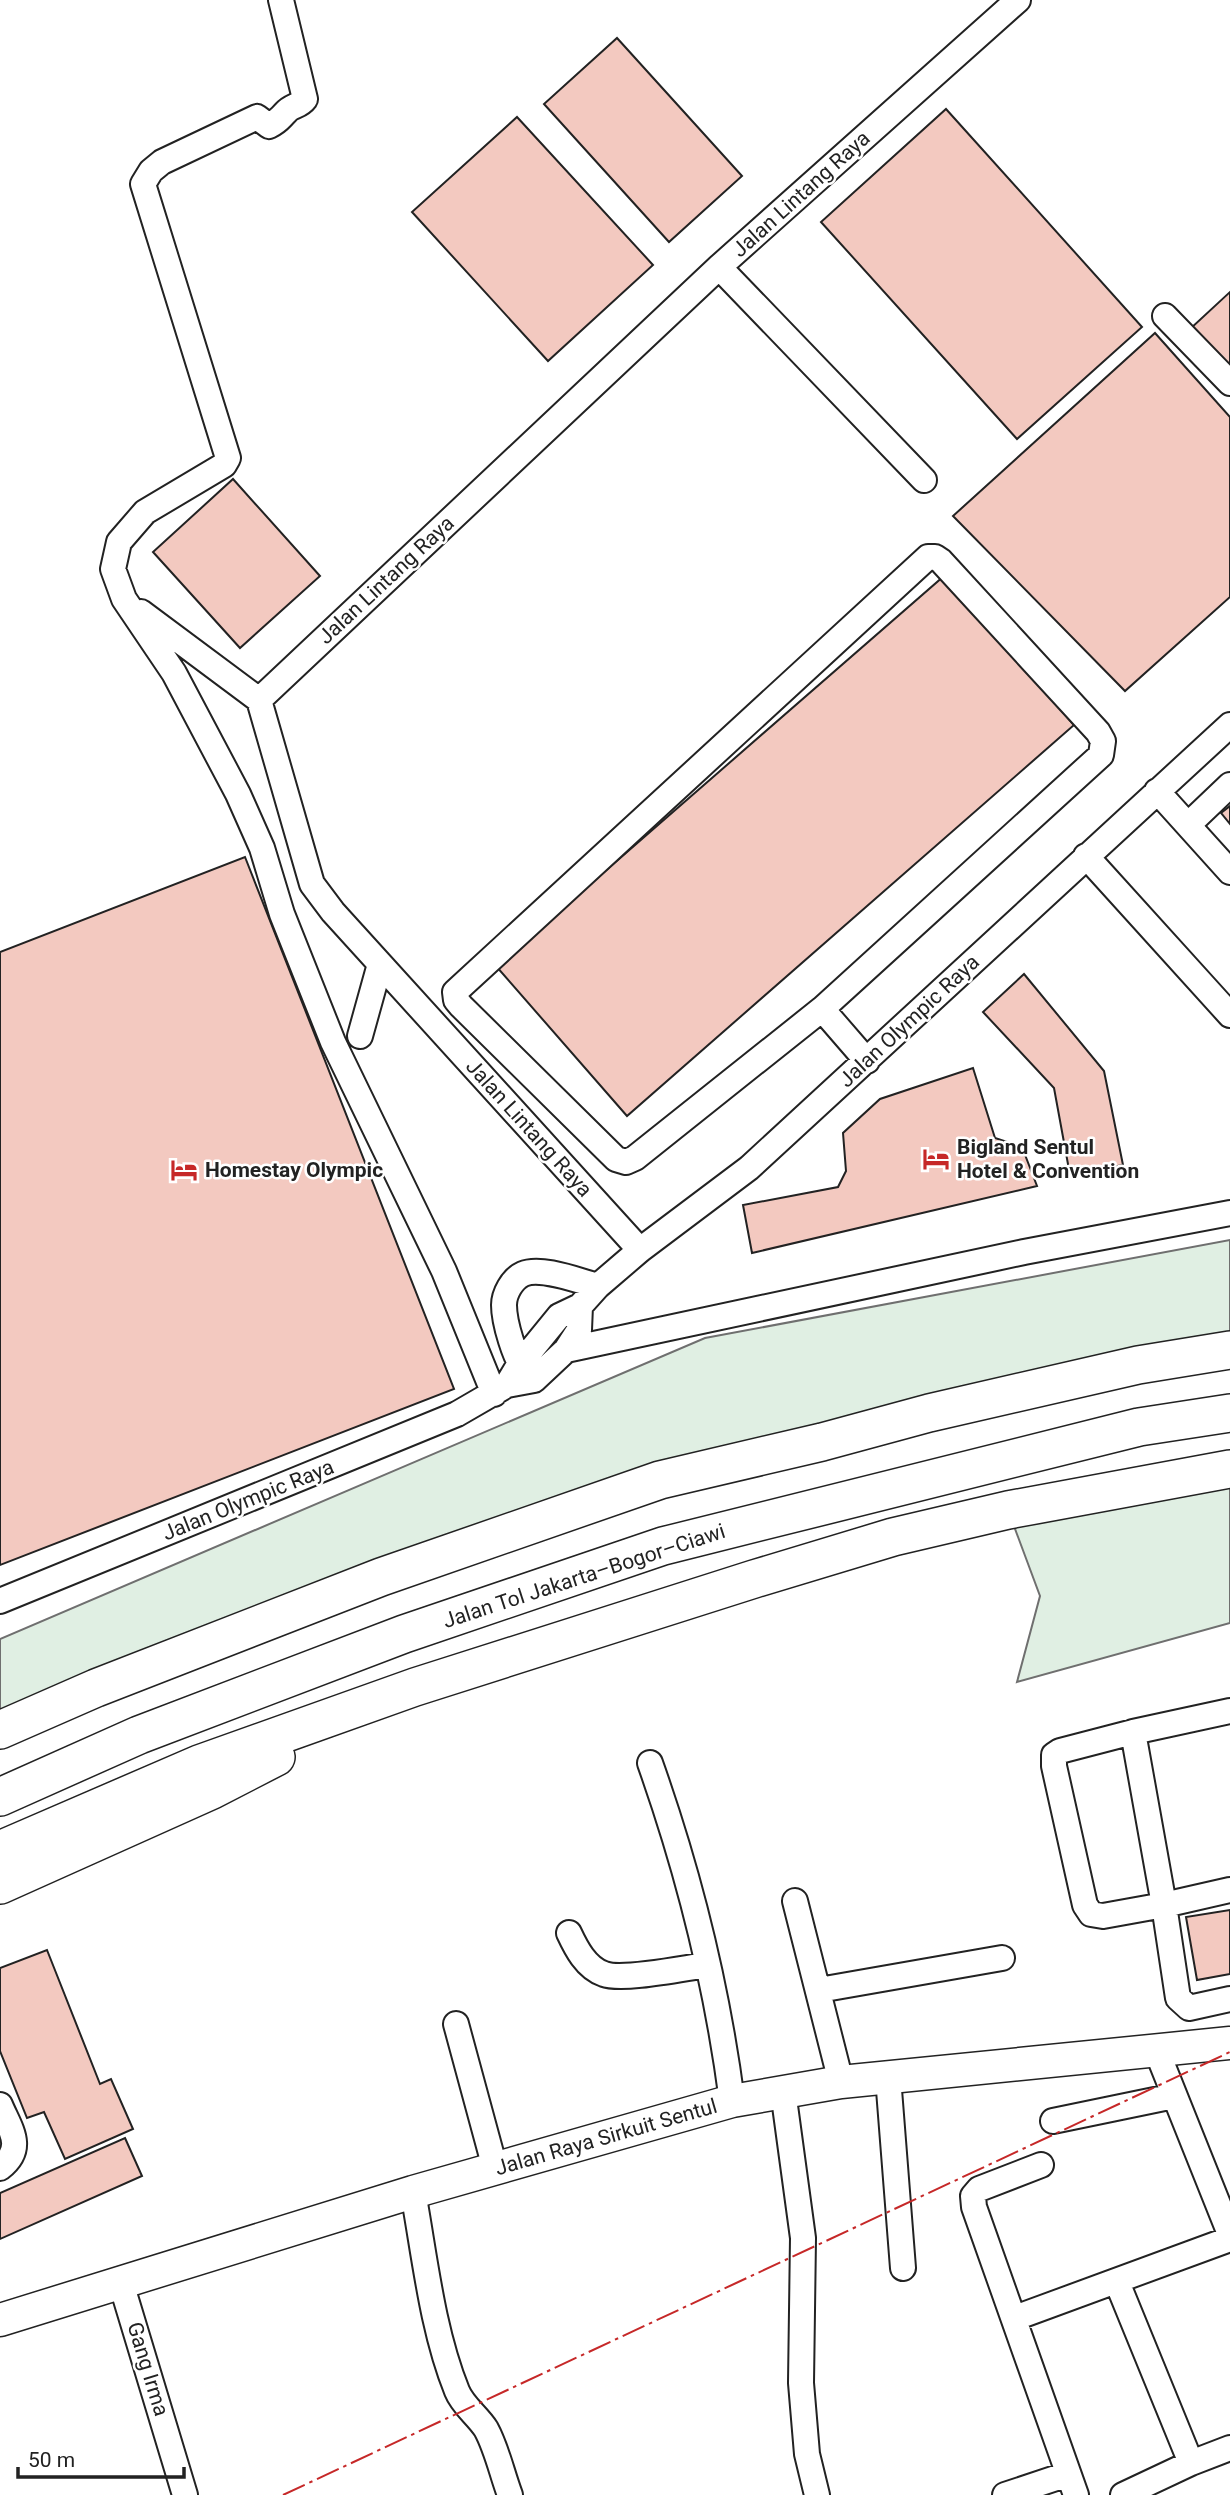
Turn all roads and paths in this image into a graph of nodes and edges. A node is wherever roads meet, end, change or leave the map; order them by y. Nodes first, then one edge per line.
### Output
1 (281, 0) edge
2 (1018, 0) edge
3 (719, 267) junction
4 (1165, 316) dead end
5 (1230, 383) edge
6 (923, 480) dead end
7 (124, 599) junction
8 (259, 700) junction
9 (1230, 726) edge
10 (1230, 785) edge
11 (1157, 791) junction
12 (1188, 825) junction
13 (1086, 856) junction
14 (1230, 872) edge
15 (380, 964) junction
16 (822, 1009) junction
17 (1230, 1015) edge
18 (360, 1036) dead end
19 (867, 1061) junction
20 (1230, 1213) edge
21 (640, 1250) junction
22 (598, 1286) junction
23 (580, 1306) junction
24 (566, 1350) junction
25 (1230, 1350) edge
26 (514, 1381) junction
27 (1230, 1413) edge
28 (1230, 1469) edge
29 (0, 1601) edge
30 (415, 1687) junction
31 (1230, 1711) edge
32 (0, 1730) edge
33 (1133, 1732) junction
34 (650, 1763) dead end
35 (0, 1797) edge
36 (0, 1850) edge
37 (0, 1885) edge
38 (1230, 1890) edge
39 (795, 1901) dead end
40 (1164, 1905) junction
41 (569, 1933) dead end
42 (1002, 1958) dead end
43 (707, 1965) junction
44 (818, 1990) junction
45 (1230, 1999) edge
46 (456, 2024) dead end
47 (1230, 2043) edge
48 (1156, 2049) junction
49 (888, 2077) junction
50 (841, 2082) junction
51 (783, 2091) junction
52 (1174, 2096) junction
53 (732, 2101) junction
54 (0, 2105) edge
55 (1053, 2121) dead end
56 (1041, 2165) dead end
57 (0, 2168) edge
58 (495, 2168) junction
59 (412, 2192) junction
60 (1230, 2236) edge
61 (903, 2268) dead end
62 (1117, 2281) junction
63 (121, 2283) junction
64 (1015, 2318) junction
65 (0, 2320) edge
66 (1230, 2448) edge
67 (1191, 2463) junction
68 (1072, 2484) edge
69 (185, 2495) edge
70 (510, 2495) edge
71 (816, 2495) edge
72 (1005, 2495) edge
73 (1123, 2495) edge

1 - 7 street
2 - 3 street, Jalan Lintang Raya
3 - 6 street
3 - 8 street, Jalan Lintang Raya
4 - 5 street
7 - 8 street
7 - 26 street
8 - 15 street, Jalan Lintang Raya
9 - 11 street, Jalan Olympic Raya
10 - 12 street
11 - 12 street
11 - 13 street, Jalan Olympic Raya
12 - 14 street
13 - 17 street
13 - 19 street, Jalan Olympic Raya
15 - 18 street
15 - 21 street, Jalan Lintang Raya
16 - 16 street
16 - 19 street
19 - 21 street, Jalan Olympic Raya
20 - 24 street
21 - 22 street, Jalan Olympic Raya
22 - 23 street, Jalan Olympic Raya
22 - 26 street
23 - 24 street, Jalan Olympic Raya
23 - 26 street, Jalan Olympic Raya
24 - 26 street, Jalan Olympic Raya
25 - 32 highway
26 - 29 street, Jalan Olympic Raya
27 - 35 highway, Jalan Tol Jakarta–Bogor–Ciawi
28 - 30 highway
30 - 36 highway
30 - 37 highway
31 - 33 street
33 - 40 street
33 - 40 street
34 - 43 street
38 - 40 street
39 - 44 street
40 - 45 street
41 - 43 street
42 - 44 street
43 - 53 street
44 - 50 street
46 - 58 street
47 - 48 main road, Jalan Raya Sirkuit Sentul
48 - 49 main road, Jalan Raya Sirkuit Sentul
48 - 52 street
49 - 50 main road, Jalan Raya Sirkuit Sentul
49 - 61 street
50 - 51 main road, Jalan Raya Sirkuit Sentul
51 - 53 main road, Jalan Raya Sirkuit Sentul
51 - 71 street
52 - 55 street
52 - 60 street
53 - 58 main road, Jalan Raya Sirkuit Sentul
54 - 57 street
56 - 64 street
58 - 59 main road, Jalan Raya Sirkuit Sentul
59 - 63 main road, Jalan Raya Sirkuit Sentul
59 - 70 street
60 - 62 street
62 - 64 street
62 - 67 street
63 - 65 main road, Jalan Raya Sirkuit Sentul
63 - 69 street, Gang Irma
64 - 68 street
66 - 67 street
67 - 73 street
68 - 72 street

